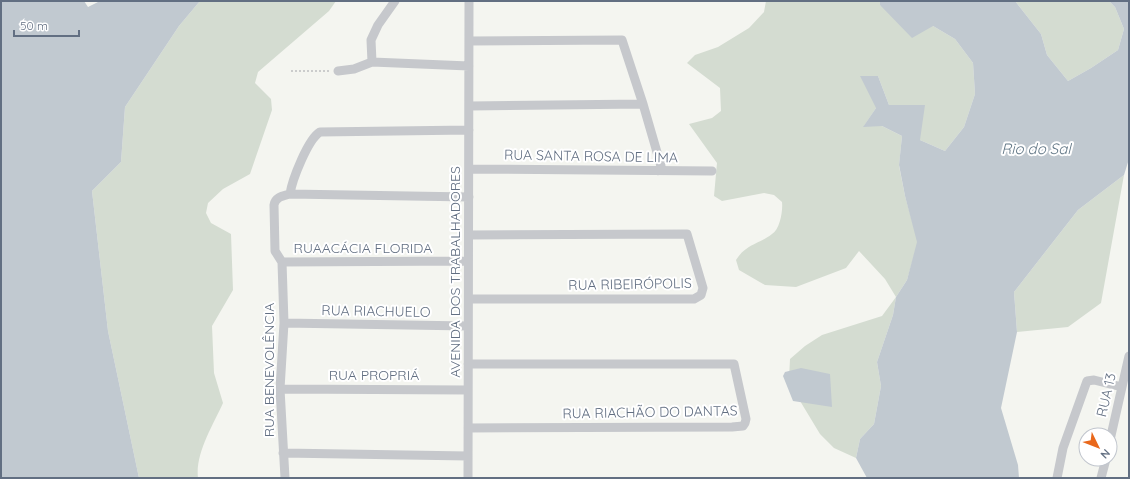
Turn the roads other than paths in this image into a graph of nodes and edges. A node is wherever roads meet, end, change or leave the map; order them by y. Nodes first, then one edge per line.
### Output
1 (396, 1) edge
2 (469, 1) edge
3 (470, 40) junction
4 (372, 62) junction
5 (469, 66) junction
6 (338, 70) road end
7 (643, 104) junction
8 (470, 106) junction
9 (469, 130) junction
10 (469, 169) junction
11 (658, 171) junction
12 (712, 171) dead end
13 (290, 194) junction
14 (469, 197) junction
15 (469, 235) junction
16 (468, 261) junction
17 (282, 262) junction
18 (468, 299) junction
19 (284, 323) junction
20 (468, 326) junction
21 (1129, 356) edge
22 (468, 364) junction
23 (1122, 387) junction
24 (280, 389) junction
25 (468, 390) junction
26 (1113, 427) edge
27 (468, 428) junction
28 (283, 453) junction
29 (468, 456) junction
30 (1104, 467) edge
31 (285, 478) edge
32 (468, 478) edge
33 (1057, 478) edge
34 (1101, 478) edge

1 - 4 street
2 - 3 street, AVENIDA DOS TRABALHADORES
3 - 5 street, AVENIDA DOS TRABALHADORES
3 - 7 street
4 - 5 street
4 - 6 street
5 - 8 street, AVENIDA DOS TRABALHADORES
7 - 8 street
7 - 11 street
8 - 9 street, AVENIDA DOS TRABALHADORES
9 - 10 street, AVENIDA DOS TRABALHADORES
9 - 13 street
10 - 11 street, RUA SANTA ROSA DE LIMA
10 - 14 street, AVENIDA DOS TRABALHADORES
11 - 12 street, RUA SANTA ROSA DE LIMA
13 - 14 street
13 - 17 street, RUA BENEVOLÊNCIA
14 - 15 street, AVENIDA DOS TRABALHADORES
15 - 16 street, AVENIDA DOS TRABALHADORES
15 - 18 street, RUA RIBEIRÓPOLIS
16 - 17 street, RUAACÁCIA FLORIDA
16 - 18 street, AVENIDA DOS TRABALHADORES
17 - 19 street, RUA BENEVOLÊNCIA
18 - 20 street, AVENIDA DOS TRABALHADORES
19 - 20 street, RUA RIACHUELO
19 - 24 street, RUA BENEVOLÊNCIA
20 - 22 street, AVENIDA DOS TRABALHADORES
21 - 23 street, RUA 13
22 - 25 street, AVENIDA DOS TRABALHADORES
22 - 27 street, RUA RIACHÃO DO DANTAS
23 - 26 street, RUA 13
23 - 33 street
24 - 25 street, RUA PROPRIÁ
24 - 28 street, RUA BENEVOLÊNCIA
25 - 27 street, AVENIDA DOS TRABALHADORES
27 - 29 street, AVENIDA DOS TRABALHADORES
28 - 29 street
28 - 31 street, RUA BENEVOLÊNCIA
29 - 32 street, AVENIDA DOS TRABALHADORES
30 - 34 street

